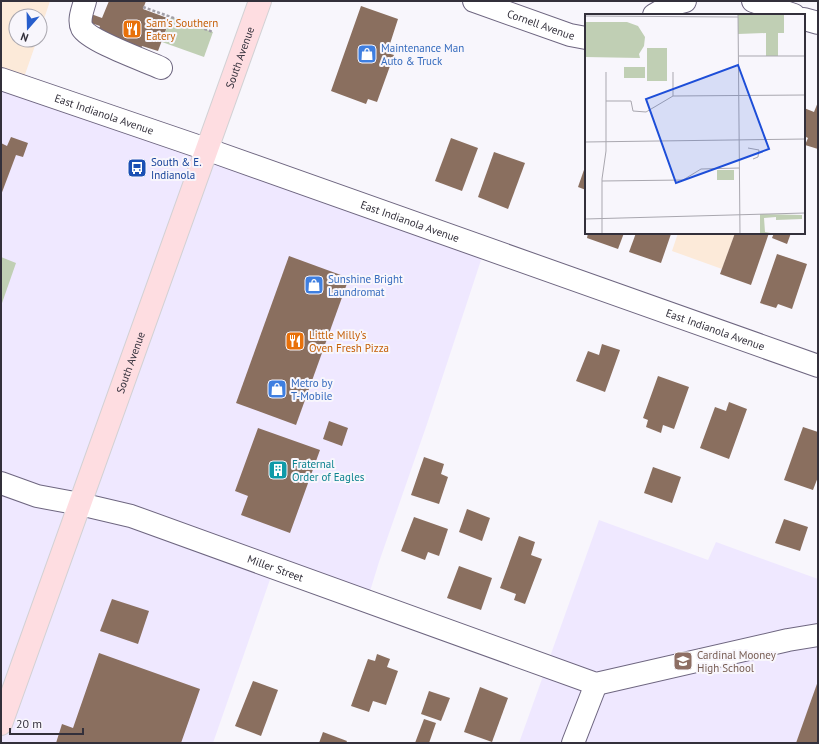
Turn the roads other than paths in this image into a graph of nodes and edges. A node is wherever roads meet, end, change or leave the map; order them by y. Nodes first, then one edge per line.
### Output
1 (85, 1) edge
2 (260, 1) edge
3 (474, 1) edge
4 (685, 1) edge
5 (753, 1) edge
6 (656, 14) edge
7 (791, 14) edge
8 (805, 19) edge
9 (818, 24) edge
10 (585, 38) edge
11 (161, 68) dead end
12 (1, 80) edge
13 (206, 149) junction
14 (818, 366) edge
15 (1, 483) edge
16 (80, 504) junction
17 (818, 635) edge
18 (596, 684) junction
19 (1, 724) edge
20 (574, 743) edge

1 - 11 street
2 - 13 main road, South Avenue
3 - 10 street, Cornell Avenue
4 - 6 street
5 - 7 street
8 - 9 street
12 - 13 street, East Indianola Avenue
13 - 14 street, East Indianola Avenue
13 - 16 main road, South Avenue
15 - 16 street, Miller Street
16 - 18 street, Miller Street
16 - 19 main road, South Avenue
17 - 18 street
18 - 20 street

